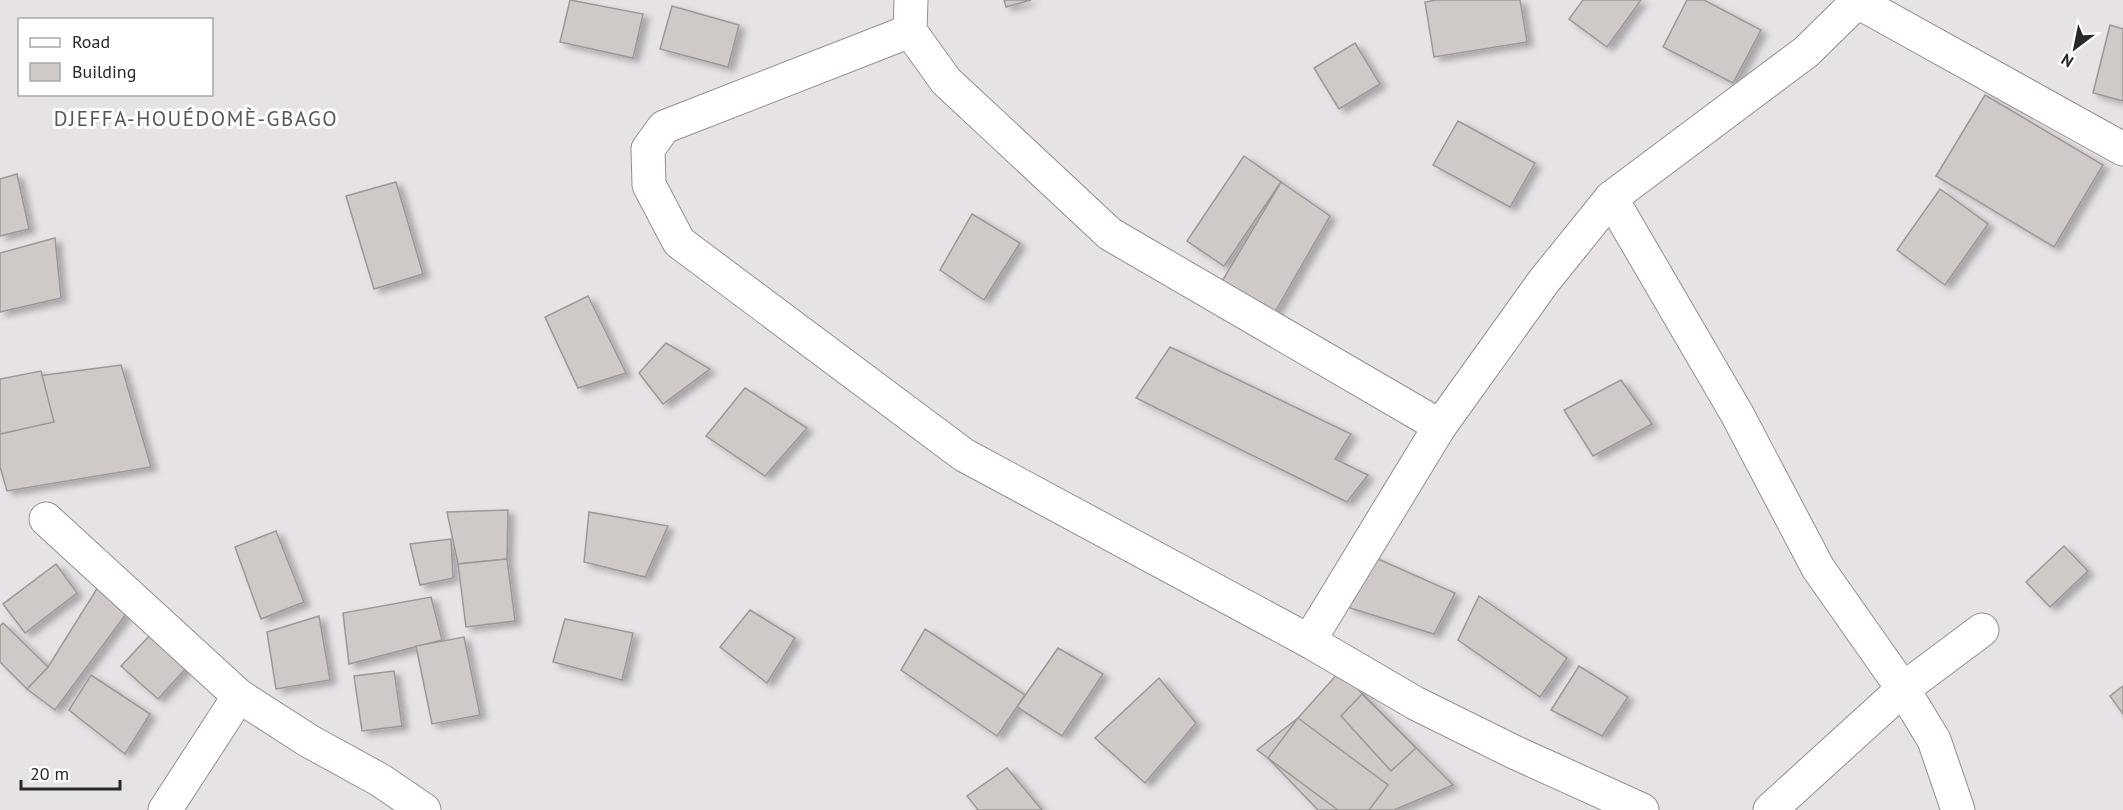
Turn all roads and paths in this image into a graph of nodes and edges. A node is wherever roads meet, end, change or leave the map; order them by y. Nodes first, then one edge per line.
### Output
1 (1858, 1) edge
2 (911, 16) edge
3 (2123, 149) edge
4 (1611, 198) junction
5 (1440, 426) junction
6 (46, 519) dead end
7 (1982, 630) dead end
8 (1309, 641) junction
9 (1903, 689) junction
10 (239, 696) junction
11 (165, 810) edge
12 (424, 810) edge
13 (1642, 810) edge
14 (1770, 810) edge
15 (1958, 810) edge

1 - 3 street
1 - 4 street
2 - 5 street
2 - 8 street
4 - 5 street
4 - 9 street
5 - 8 street
6 - 10 street
7 - 9 street
8 - 13 street
9 - 14 street
9 - 15 street
10 - 11 street
10 - 12 street

